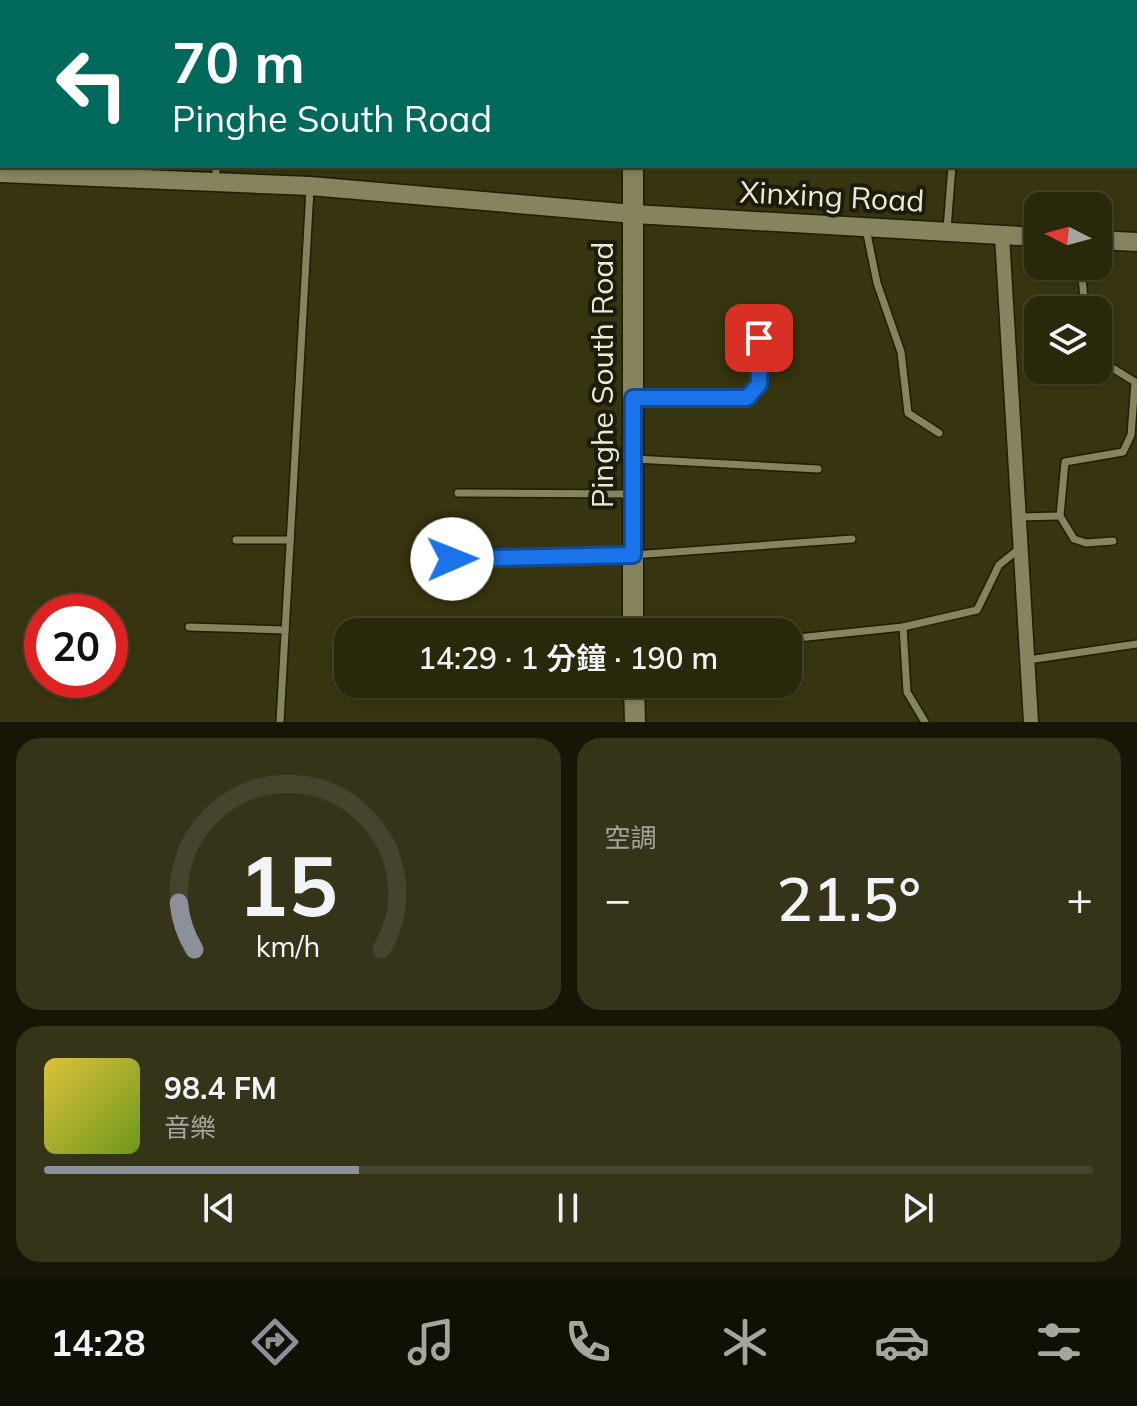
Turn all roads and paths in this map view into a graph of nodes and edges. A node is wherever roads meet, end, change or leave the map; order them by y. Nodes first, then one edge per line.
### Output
1 (633, 168) edge
2 (952, 168) edge
3 (0, 173) edge
4 (216, 174) edge
5 (310, 186) junction
6 (634, 214) junction
7 (865, 227) junction
8 (947, 231) junction
9 (1002, 236) junction
10 (1024, 237) edge
11 (1112, 241) edge
12 (1137, 242) edge
13 (759, 338) dead end
14 (1112, 368) edge
15 (633, 398) junction
16 (939, 433) dead end
17 (633, 459) junction
18 (818, 469) dead end
19 (458, 493) dead end
20 (633, 494) junction
21 (1060, 516) junction
22 (1019, 517) junction
23 (852, 539) dead end
24 (236, 540) dead end
25 (290, 540) junction
26 (1113, 541) dead end
27 (1020, 548) junction
28 (633, 555) junction
29 (452, 559) dead end
30 (633, 618) edge
31 (189, 627) dead end
32 (903, 627) junction
33 (285, 630) junction
34 (802, 638) edge
35 (1137, 644) edge
36 (1027, 660) junction
37 (634, 698) edge
38 (280, 722) edge
39 (635, 722) edge
40 (925, 722) edge
41 (1031, 722) edge

1 - 6 main road, Pinghe South Road
2 - 8 lane
3 - 4 street, Xinxing Road
4 - 5 street, Xinxing Road
5 - 6 street, Xinxing Road
5 - 25 lane
6 - 7 street, Xinxing Road
6 - 15 main road, Pinghe South Road
7 - 8 street, Xinxing Road
7 - 16 lane
8 - 9 street, Xinxing Road
9 - 10 street, Xinxing Road
9 - 22 street
11 - 12 street
13 - 15 lane
14 - 21 lane
15 - 17 main road, Pinghe South Road
17 - 18 lane
17 - 20 main road, Pinghe South Road
19 - 20 lane
20 - 28 main road, Pinghe South Road
21 - 22 lane
21 - 26 lane
22 - 27 street
23 - 28 lane
24 - 25 lane
25 - 33 lane
27 - 32 lane
27 - 36 street
28 - 29 lane
28 - 30 main road, Pinghe South Road
31 - 33 lane
32 - 34 lane
32 - 40 lane
33 - 38 lane
35 - 36 lane
36 - 41 street
37 - 39 main road

